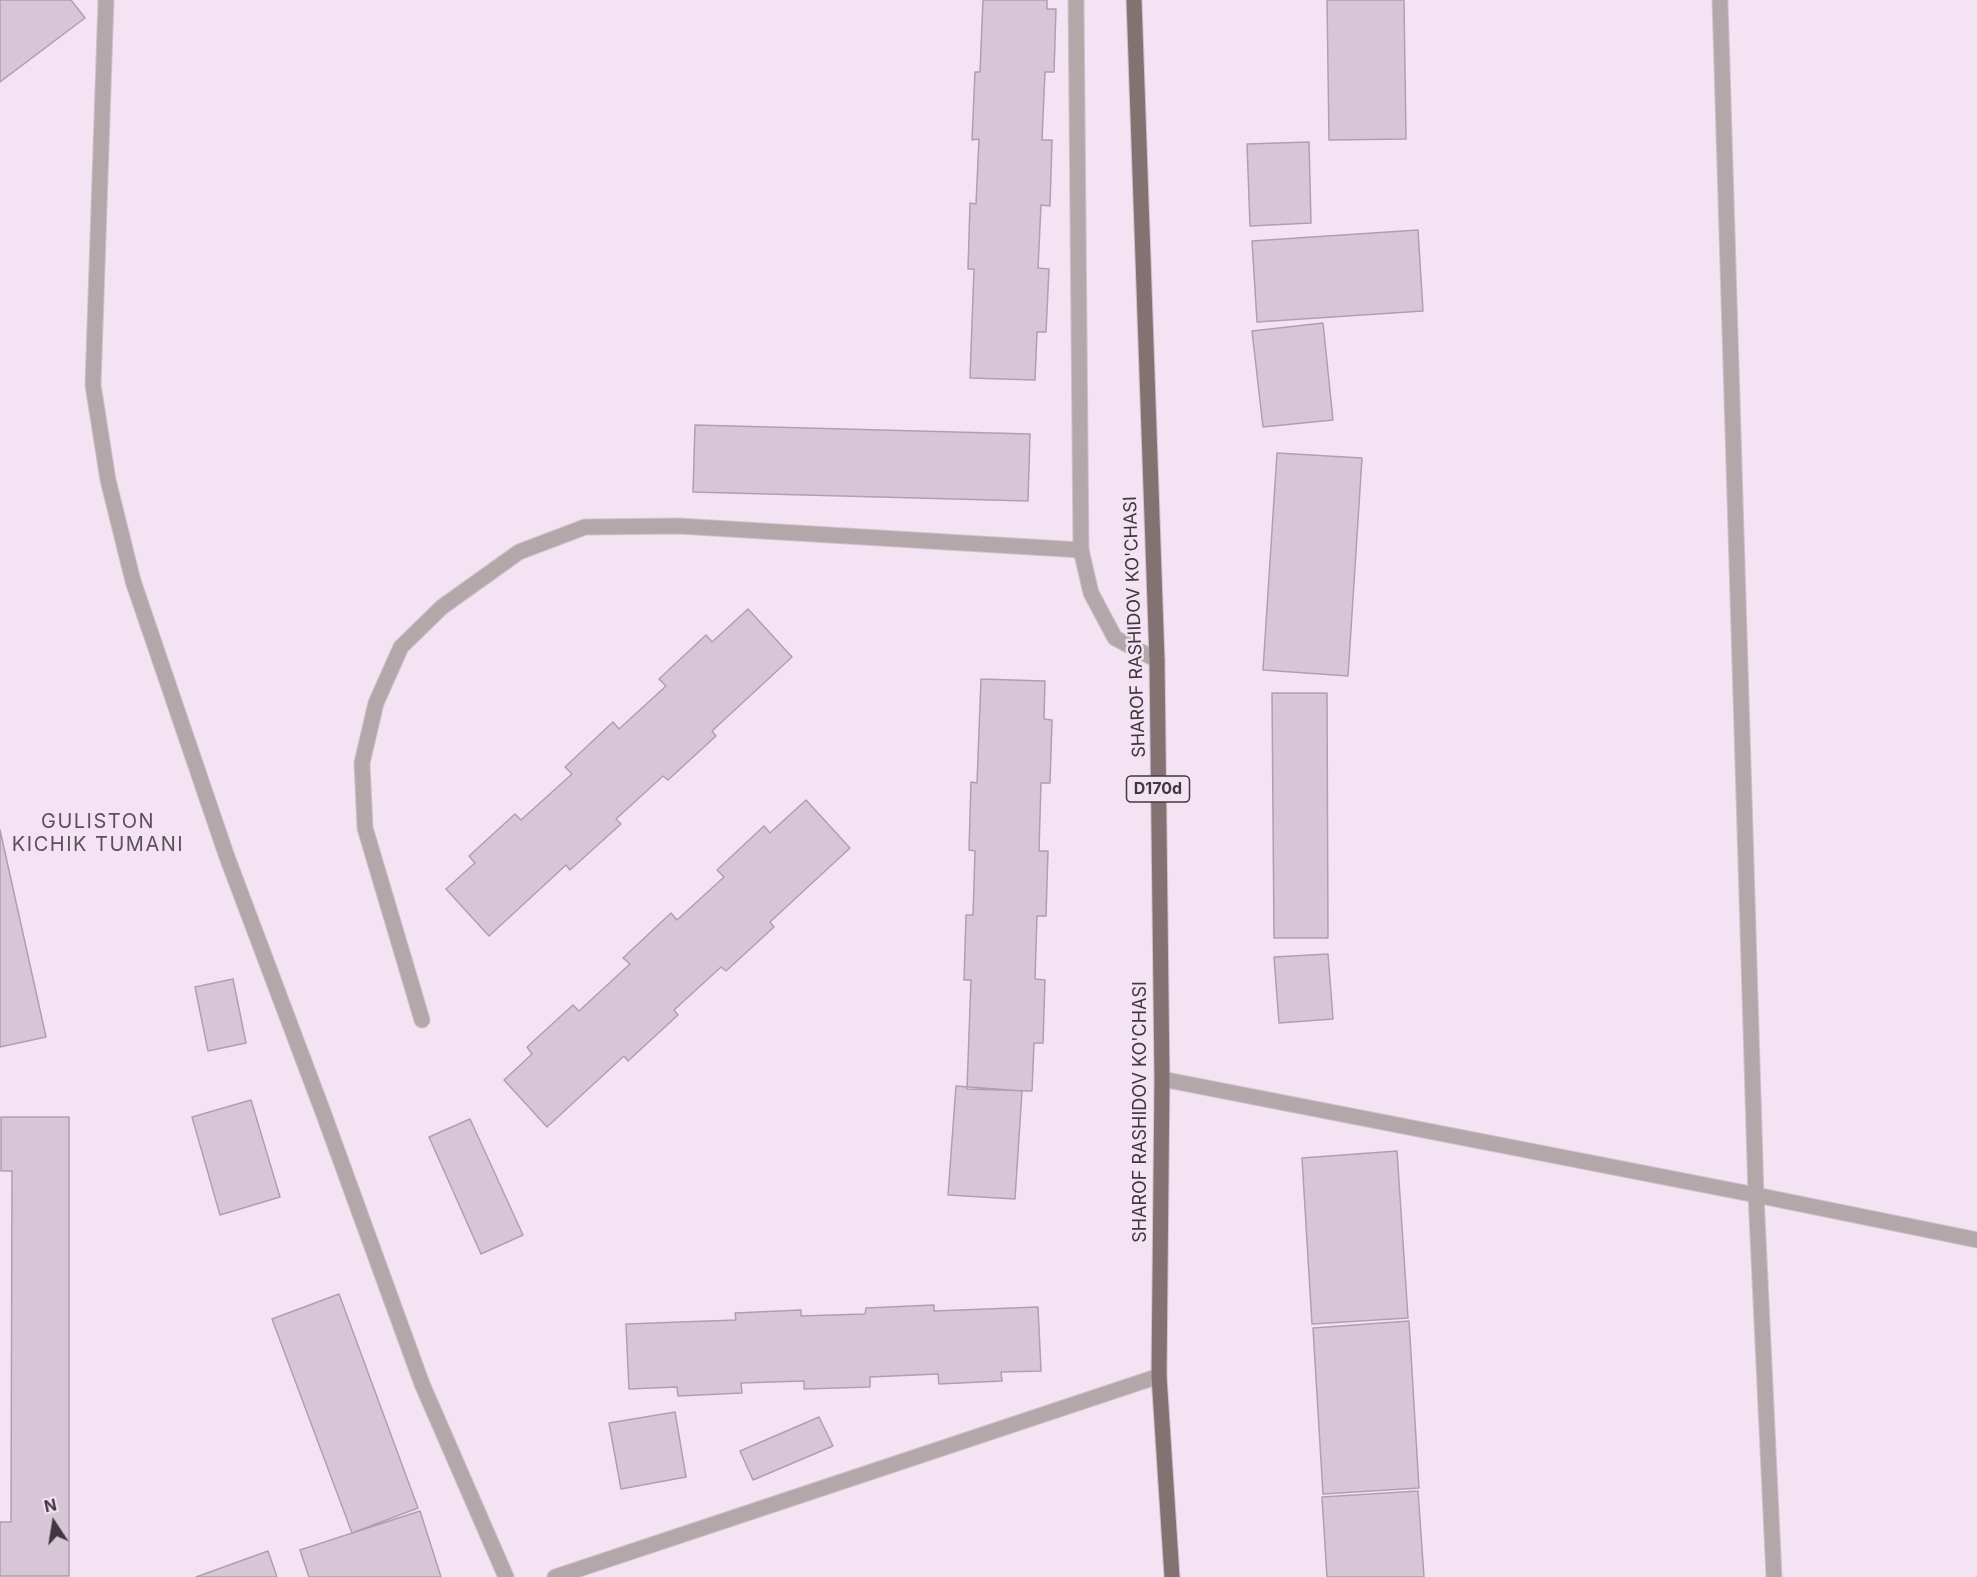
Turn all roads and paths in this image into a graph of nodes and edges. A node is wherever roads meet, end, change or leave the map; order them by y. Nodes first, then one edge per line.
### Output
1 (106, 0) edge
2 (1076, 0) edge
3 (1134, 0) edge
4 (1719, 0) edge
5 (1081, 550) junction
6 (1157, 660) junction
7 (422, 1020) dead end
8 (1162, 1079) junction
9 (1756, 1195) junction
10 (1977, 1240) edge
11 (1159, 1376) junction
12 (506, 1577) edge
13 (555, 1577) edge
14 (1172, 1577) edge
15 (1774, 1577) edge

1 - 12 street
2 - 5 street
3 - 6 main road, SHAROF RASHIDOV KO'CHASI / D170d
4 - 9 street
5 - 6 street
5 - 7 street
6 - 8 main road, SHAROF RASHIDOV KO'CHASI / D170d
8 - 9 street
8 - 11 main road, SHAROF RASHIDOV KO'CHASI / D170d
9 - 10 street
9 - 15 street
11 - 13 street
11 - 14 main road, SHAROF RASHIDOV KO'CHASI / D170d

